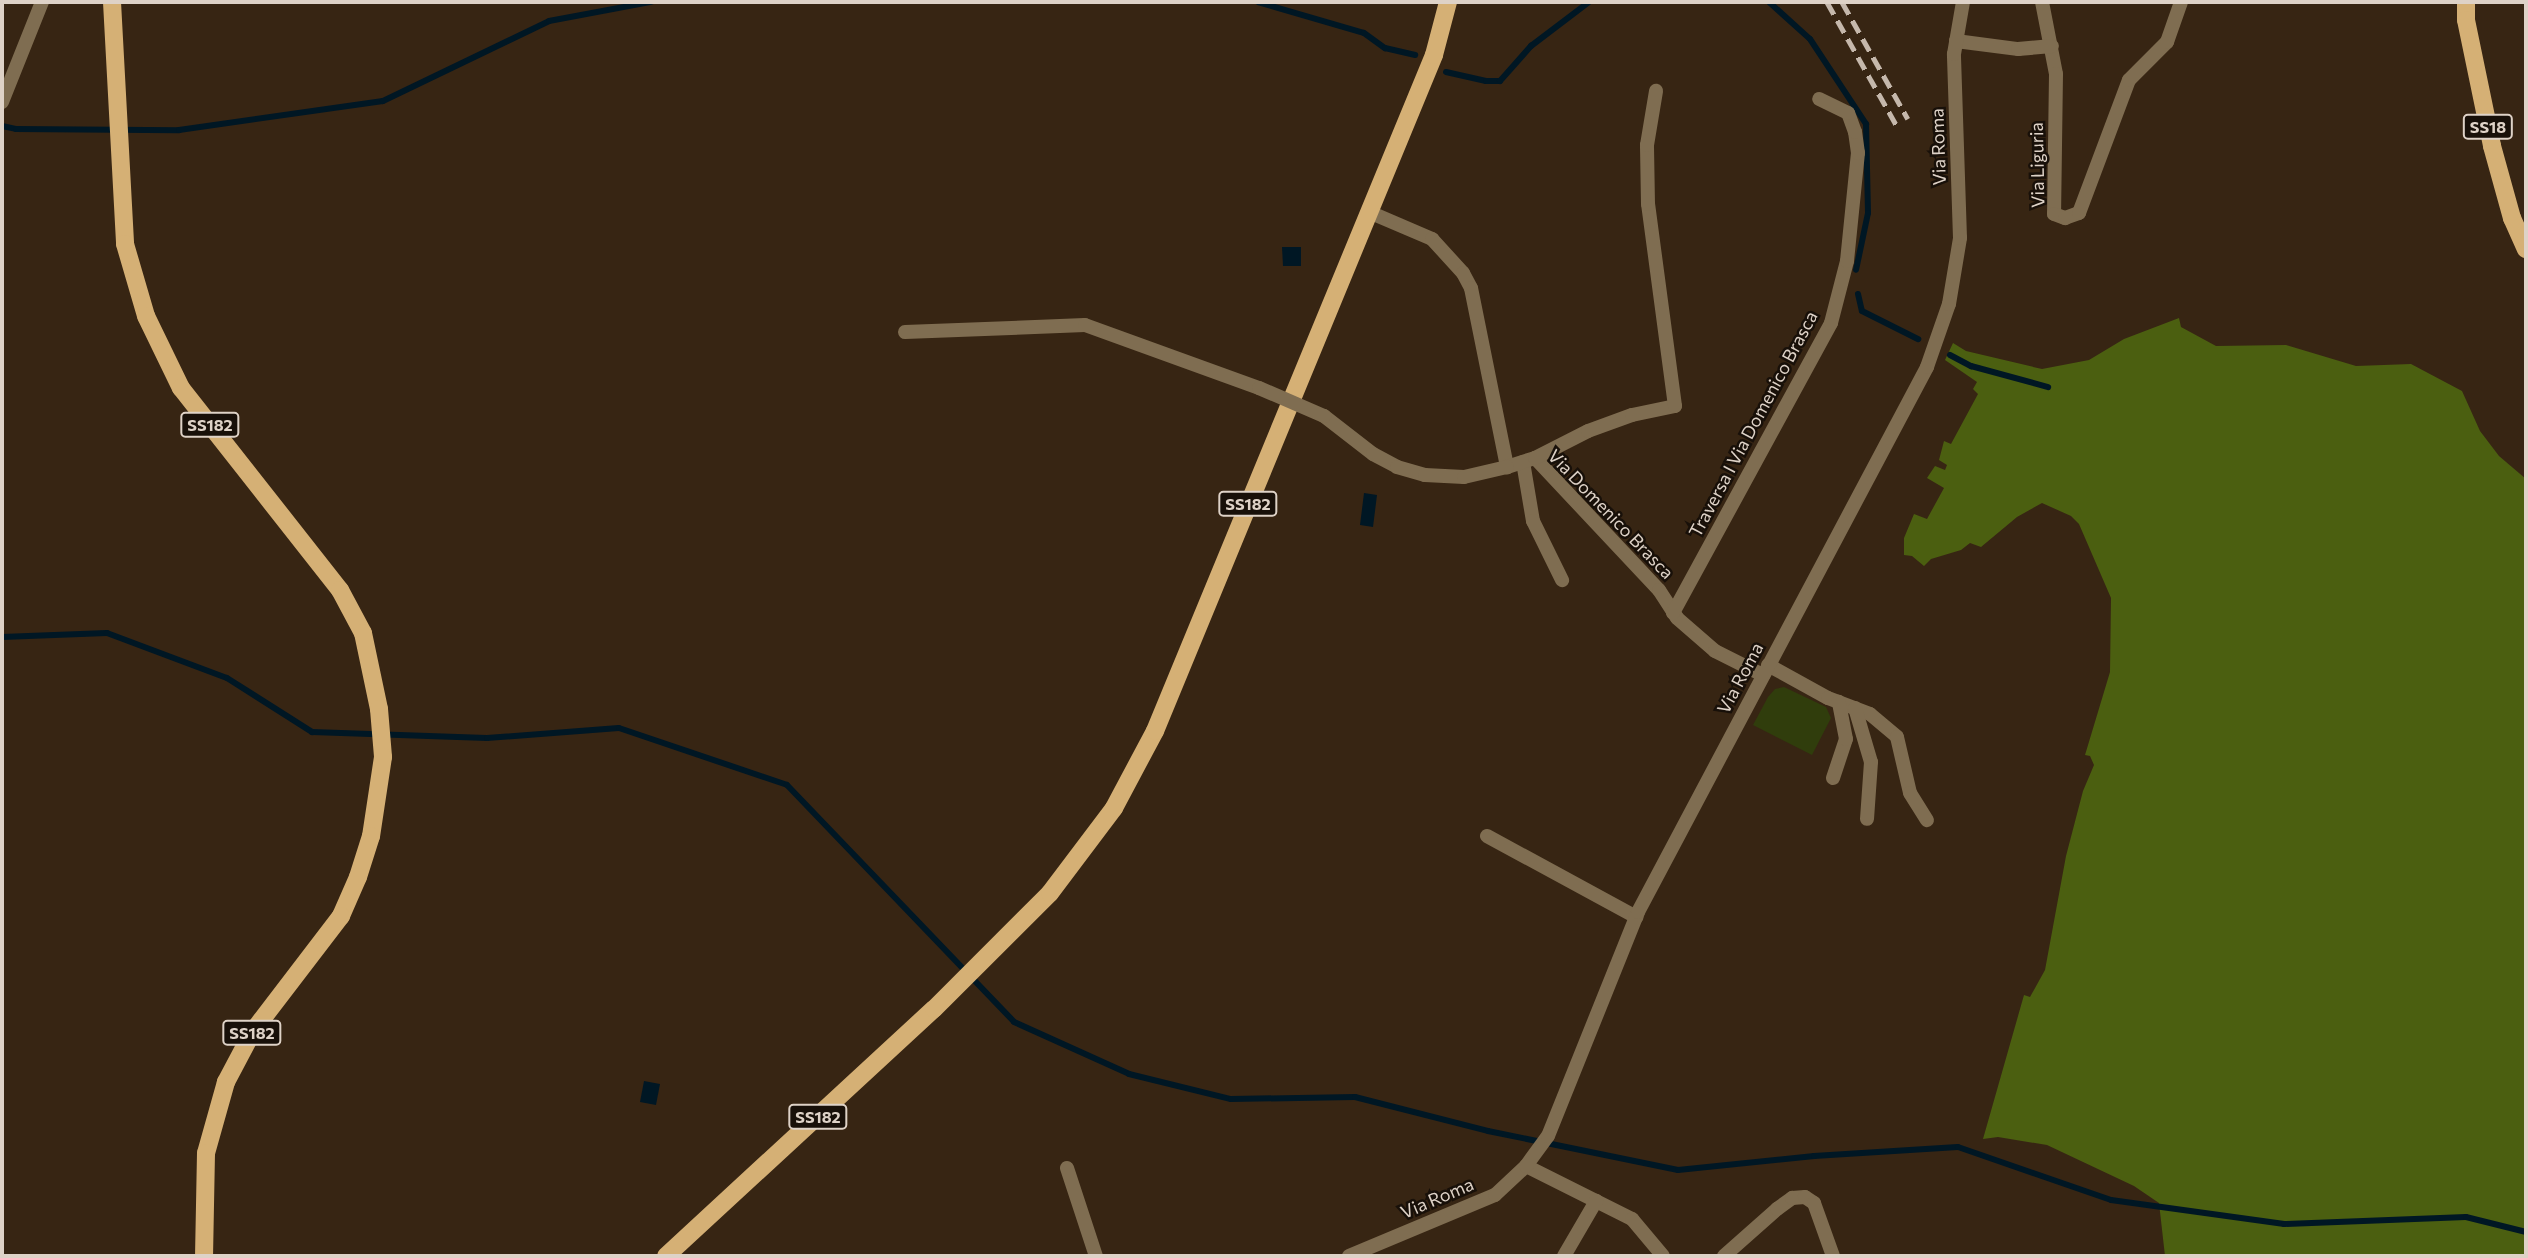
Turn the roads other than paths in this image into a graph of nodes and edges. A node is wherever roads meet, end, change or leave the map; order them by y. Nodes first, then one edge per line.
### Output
1 (42, 2) edge
2 (112, 2) edge
3 (1448, 2) edge
4 (1963, 2) edge
5 (2042, 2) edge
6 (2181, 2) edge
7 (2466, 2) edge
8 (1956, 41) junction
9 (2052, 46) junction
10 (1656, 91) dead end
11 (1819, 99) dead end
12 (2, 102) edge
13 (1368, 212) junction
14 (2526, 249) edge
15 (905, 332) dead end
16 (1529, 460) junction
17 (1507, 467) junction
18 (1562, 580) dead end
19 (1673, 612) junction
20 (1766, 670) junction
21 (1839, 702) junction
22 (1855, 708) junction
23 (1833, 778) dead end
24 (1867, 819) dead end
25 (1927, 820) dead end
26 (1488, 836) dead end
27 (1636, 917) junction
28 (1525, 1166) junction
29 (1068, 1168) dead end
30 (1596, 1201) junction
31 (672, 1254) edge
32 (204, 1256) edge
33 (1096, 1256) edge
34 (1349, 1256) edge
35 (1564, 1256) edge
36 (1663, 1256) edge
37 (1724, 1256) edge
38 (1833, 1256) edge

1 - 12 street
2 - 32 main road, SS182
3 - 13 main road, SS182
4 - 8 street, Via Roma
5 - 9 street
6 - 9 street, Via Liguria
7 - 14 main road, SS18
8 - 9 street
8 - 20 street, Via Roma
10 - 16 street
11 - 19 street, Traversa I Via Domenico Brasca
13 - 17 street
13 - 31 main road, SS182
15 - 17 street, Via Domenico Brasca, bridge
16 - 17 street, Via Domenico Brasca
16 - 18 street
16 - 19 street, Via Domenico Brasca
19 - 20 street, Via Domenico Brasca
20 - 21 street, Via Domenico Brasca
20 - 27 street, Via Roma
21 - 22 street, Via Domenico Brasca
21 - 23 street
22 - 24 street
22 - 25 street, Via Domenico Brasca
26 - 27 street
27 - 28 street, Via Roma
28 - 30 street
28 - 34 street, Via Roma
29 - 33 street
30 - 35 street
30 - 36 street
37 - 38 street

